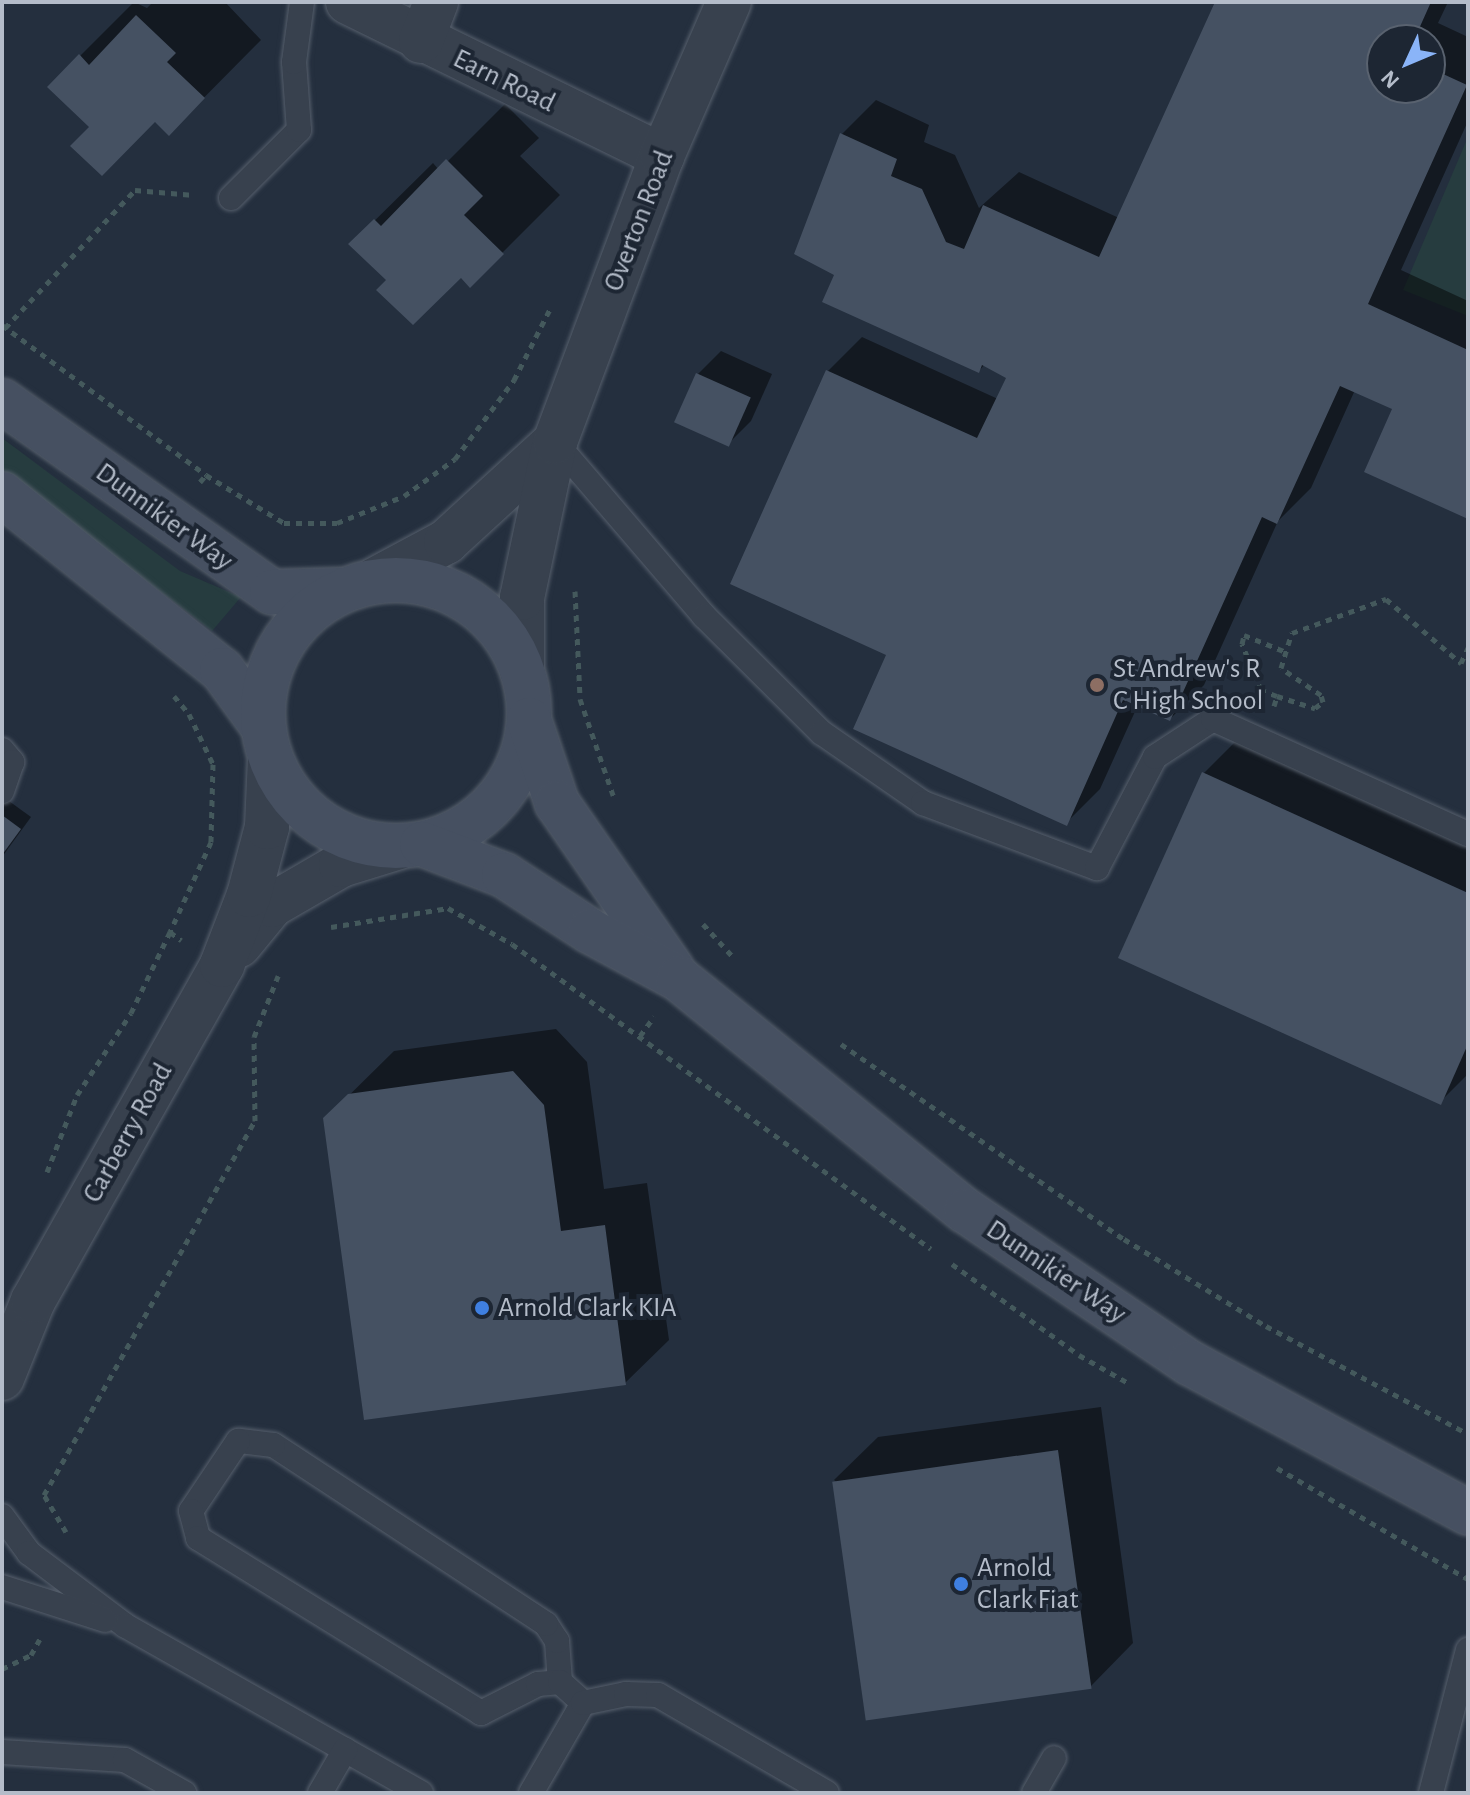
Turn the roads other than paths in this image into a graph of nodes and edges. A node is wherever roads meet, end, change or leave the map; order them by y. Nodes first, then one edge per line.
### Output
1 (302, 2) edge
2 (348, 2) edge
3 (729, 2) edge
4 (429, 22) edge
5 (662, 156) junction
6 (231, 198) road end
7 (2, 401) edge
8 (555, 442) junction
9 (2, 494) edge
10 (358, 585) junction
11 (522, 670) junction
12 (529, 720) junction
13 (266, 742) junction
14 (2, 750) edge
15 (2, 791) edge
16 (1468, 834) edge
17 (410, 846) junction
18 (222, 965) junction
19 (679, 979) junction
20 (33, 1301) junction
21 (2, 1339) edge
22 (2, 1378) edge
23 (1468, 1513) edge
24 (2, 1516) edge
25 (2, 1587) edge
26 (64, 1596) junction
27 (1468, 1650) edge
28 (560, 1682) junction
29 (583, 1703) junction
30 (345, 1750) junction
31 (2, 1752) edge
32 (1054, 1758) dead end
33 (184, 1793) edge
34 (320, 1793) edge
35 (421, 1793) edge
36 (531, 1793) edge
37 (827, 1793) edge
38 (1034, 1793) edge
39 (1431, 1793) edge

1 - 6 lane
2 - 4 street, Earn Road
3 - 5 street, Overton Road
4 - 5 street, Earn Road
5 - 8 street, Overton Road
7 - 10 main road, Dunnikier Way
8 - 10 street, Overton Road
8 - 11 street, Overton Road
8 - 16 lane
9 - 13 main road
10 - 11 main road
10 - 13 main road
11 - 12 main road
12 - 17 main road
12 - 19 main road, Dunnikier Way
13 - 17 main road
13 - 18 street, Carberry Road
14 - 15 lane
17 - 18 street, Carberry Road
17 - 19 main road, Dunnikier Way
18 - 20 street, Carberry Road
19 - 23 main road, Dunnikier Way
20 - 21 street, Carberry Road
20 - 22 street, Carberry Road
24 - 26 lane
25 - 26 lane
26 - 30 lane
27 - 39 lane
28 - 28 lane
28 - 29 lane
29 - 36 lane
29 - 37 lane
30 - 34 lane
30 - 35 lane
31 - 33 lane
32 - 38 lane

